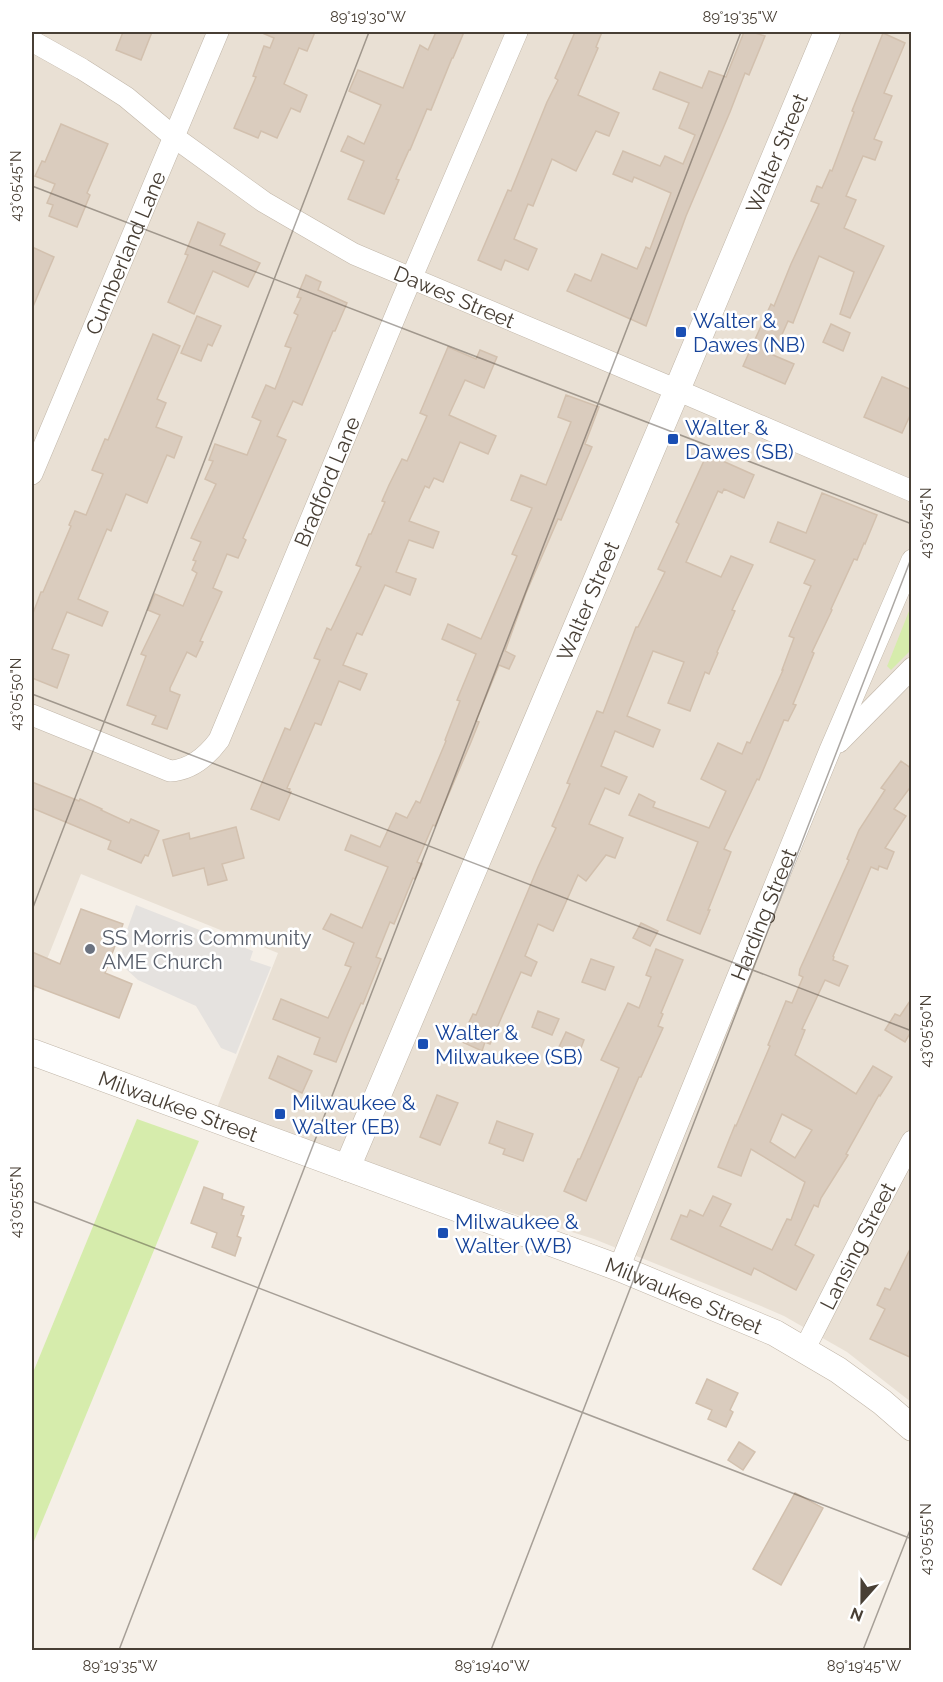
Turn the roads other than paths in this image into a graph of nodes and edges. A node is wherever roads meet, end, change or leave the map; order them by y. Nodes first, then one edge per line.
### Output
1 (218, 32) edge
2 (517, 32) edge
3 (827, 32) edge
4 (32, 41) edge
5 (174, 136) junction
6 (411, 279) junction
7 (677, 390) junction
8 (32, 474) edge
9 (912, 491) edge
10 (912, 560) edge
11 (912, 668) edge
12 (32, 715) edge
13 (830, 750) junction
14 (32, 1052) edge
15 (912, 1141) edge
16 (348, 1168) junction
17 (619, 1268) junction
18 (804, 1350) junction
19 (912, 1428) edge

1 - 5 street, Cumberland Lane
2 - 6 street, Bradford Lane
3 - 7 street, Walter Street
4 - 5 street, Dawes Street
5 - 6 street, Dawes Street
5 - 8 street, Cumberland Lane
6 - 7 street, Dawes Street
6 - 12 street, Bradford Lane
7 - 9 street, Dawes Street
7 - 16 street, Walter Street
10 - 13 street, Harding Street
11 - 13 street
13 - 17 street, Harding Street
14 - 16 street, Milwaukee Street
15 - 18 street, Lansing Street
16 - 17 street, Milwaukee Street
17 - 18 street, Milwaukee Street
18 - 19 street, Milwaukee Street

